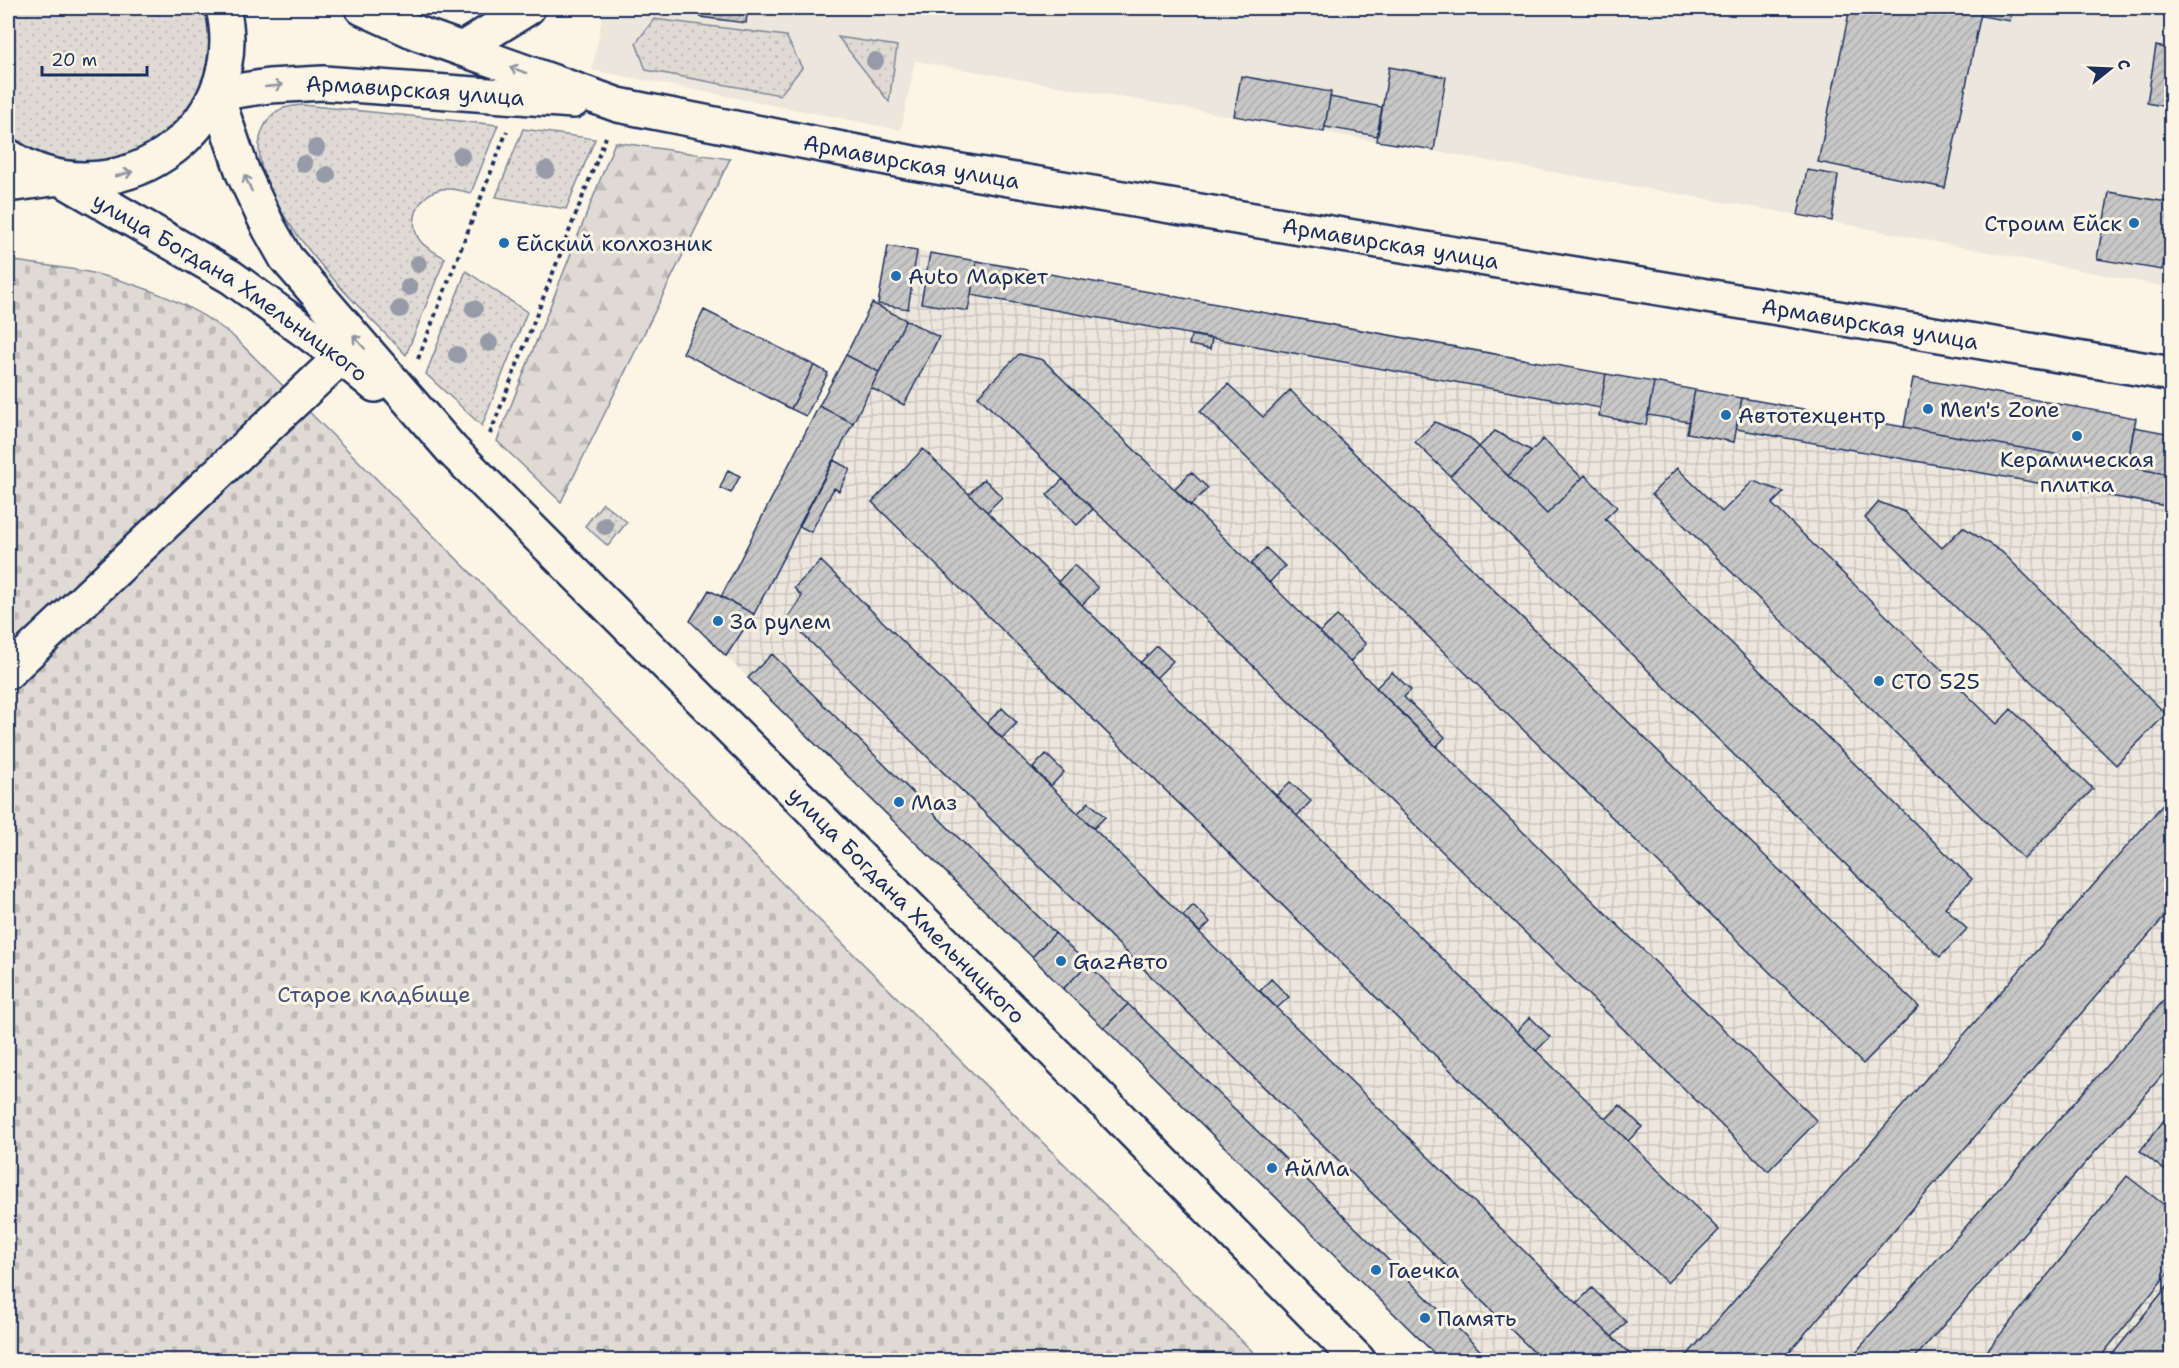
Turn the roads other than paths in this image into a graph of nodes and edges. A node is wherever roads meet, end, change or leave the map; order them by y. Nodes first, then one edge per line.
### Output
1 (223, 8) edge
2 (362, 8) edge
3 (528, 8) edge
4 (462, 49) junction
5 (216, 94) junction
6 (615, 105) junction
7 (8, 156) edge
8 (60, 178) junction
9 (8, 184) edge
10 (341, 357) junction
11 (2172, 374) edge
12 (452, 450) junction
13 (8, 672) edge
14 (1358, 1360) edge

1 - 5 main road
2 - 4 main road, Армавирская улица
3 - 4 main road
6 -> 4 main road, Армавирская улица
5 -> 6 main road, Армавирская улица
8 -> 5 main road
12 -> 5 main road, улица Богдана Хмельницкого
6 - 11 main road, Армавирская улица
7 - 8 main road
8 - 9 main road
8 - 10 main road, улица Богдана Хмельницкого
10 - 12 main road, улица Богдана Хмельницкого
10 - 13 main road
12 - 14 main road, улица Богдана Хмельницкого

